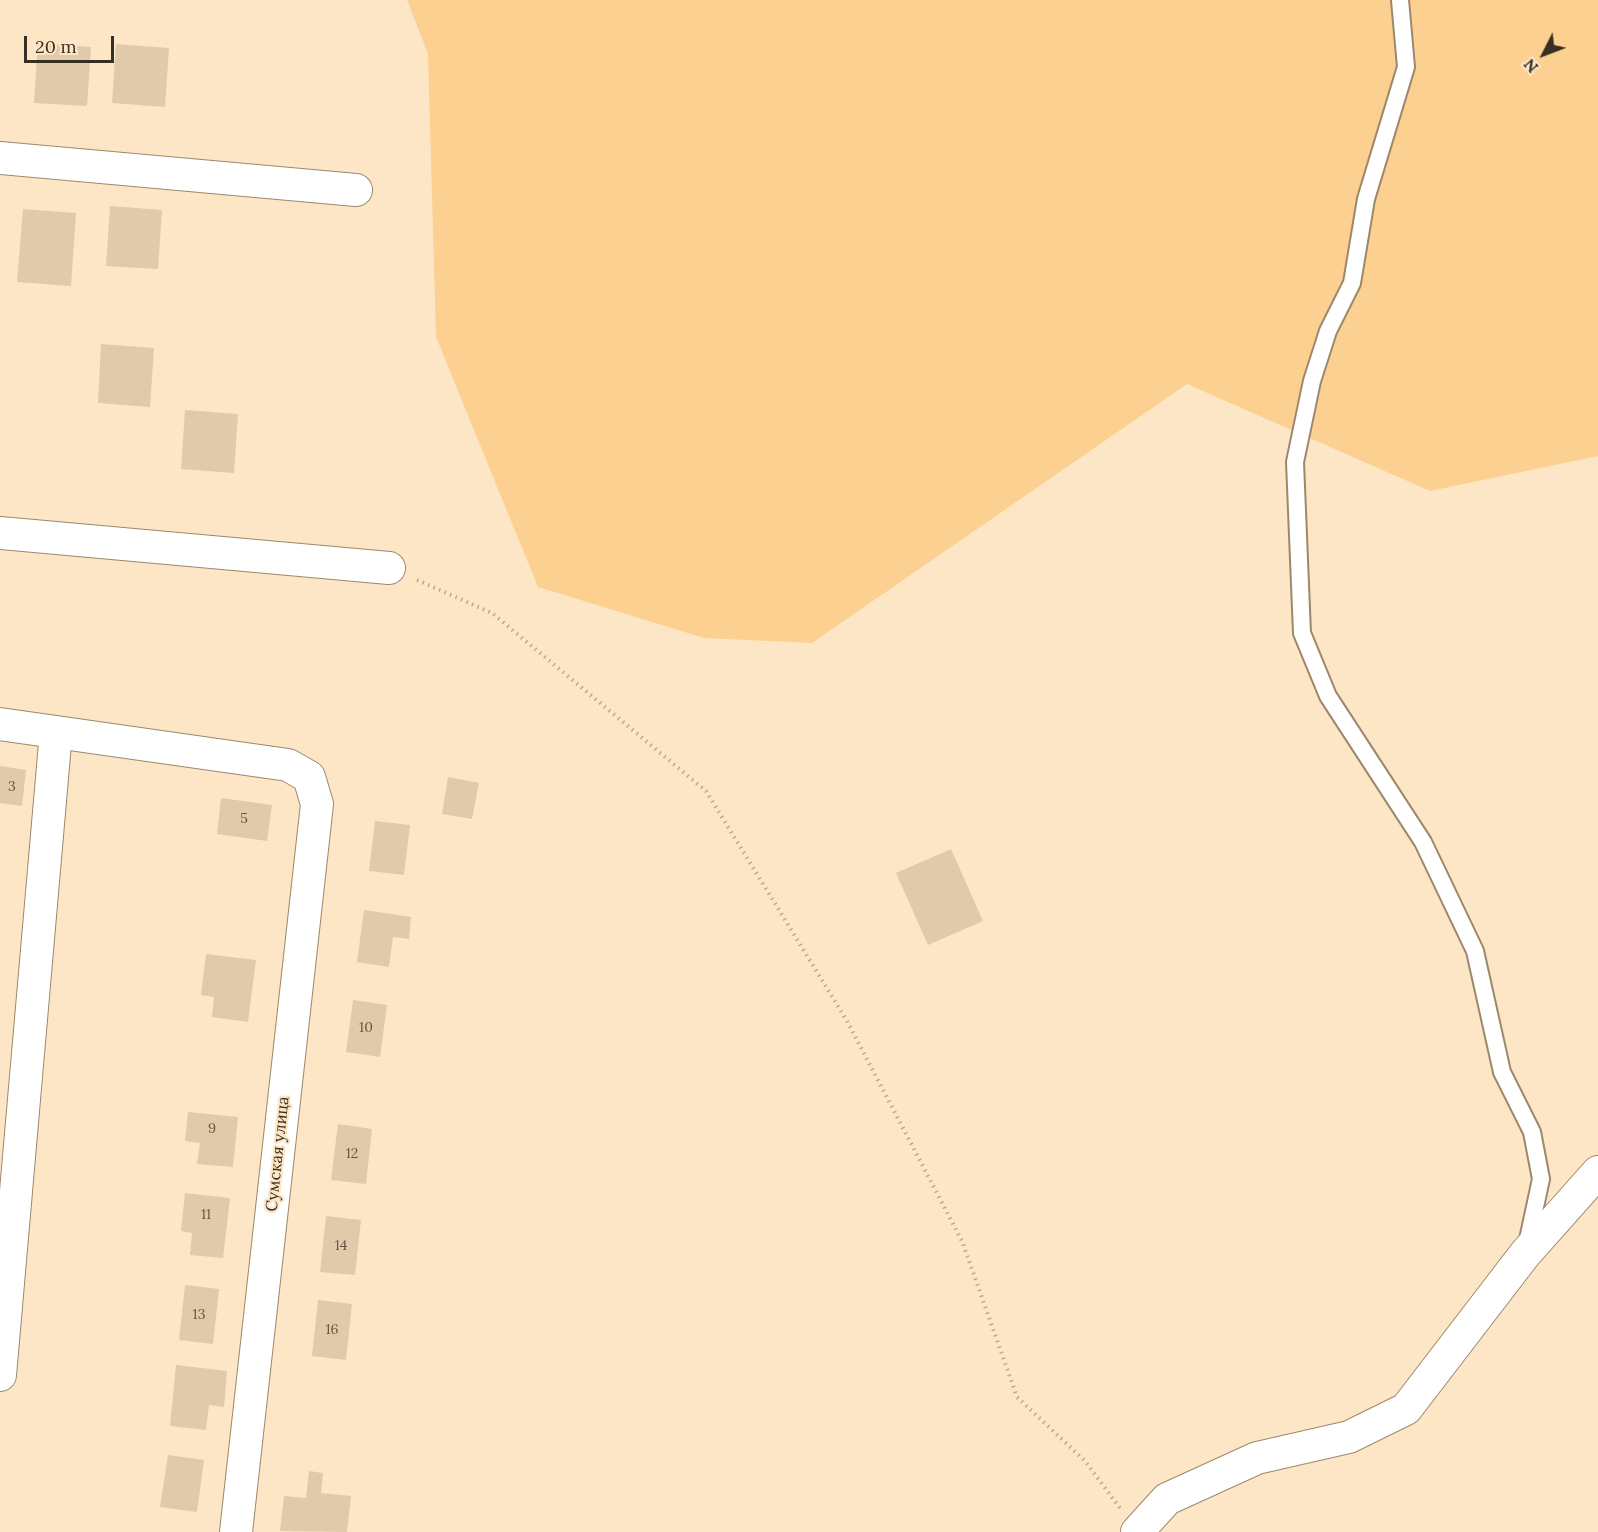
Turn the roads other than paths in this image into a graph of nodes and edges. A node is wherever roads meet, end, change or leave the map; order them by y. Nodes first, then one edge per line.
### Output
1 (1400, 0) edge
2 (0, 158) edge
3 (356, 190) dead end
4 (0, 533) edge
5 (389, 568) road end
6 (0, 724) edge
7 (56, 732) junction
8 (1598, 1172) edge
9 (1525, 1254) junction
10 (0, 1374) edge
11 (236, 1532) edge
12 (1137, 1532) edge

1 - 9 lane
2 - 3 street
4 - 5 street
6 - 7 street
7 - 10 street
7 - 11 street, Сумская улица
8 - 9 street
9 - 12 street

